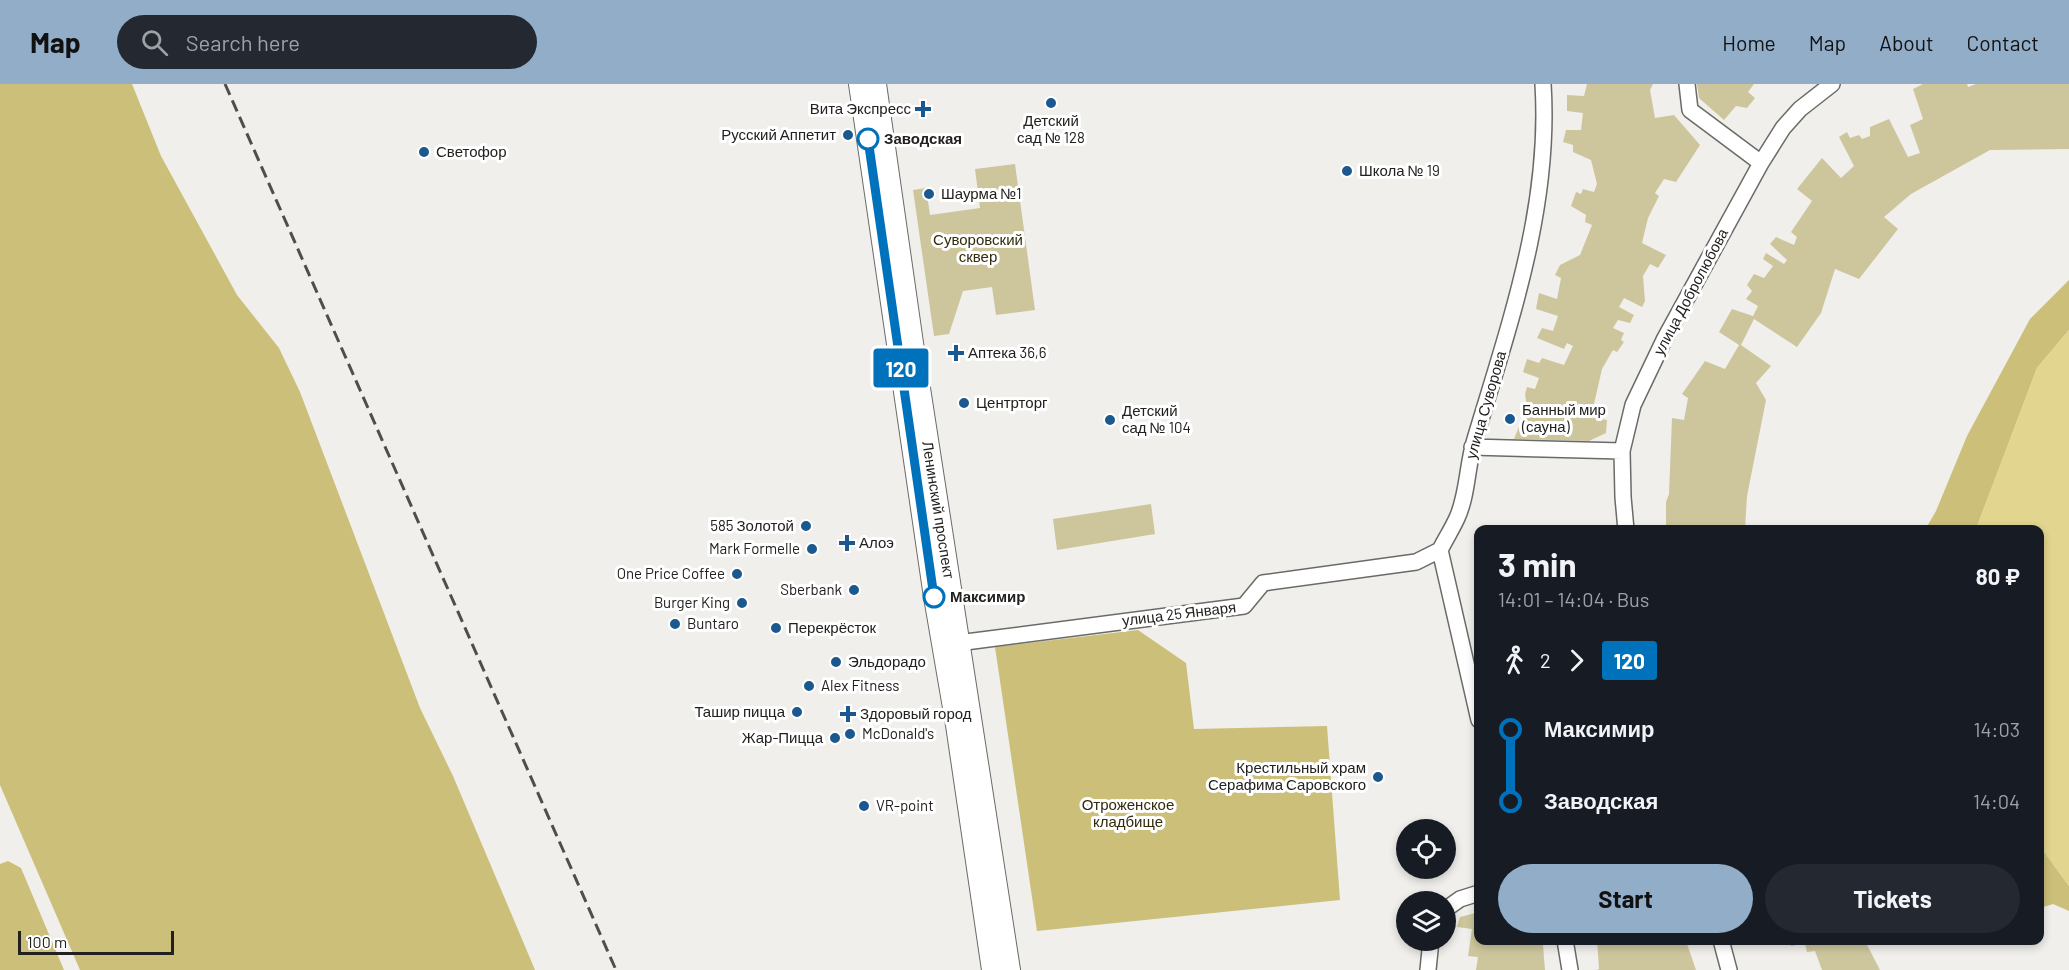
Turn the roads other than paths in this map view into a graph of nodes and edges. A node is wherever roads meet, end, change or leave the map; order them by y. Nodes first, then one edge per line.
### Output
1 (859, 84) edge
2 (876, 84) edge
3 (1543, 84) edge
4 (1687, 84) edge
5 (1832, 84) edge
6 (1761, 163) junction
7 (1472, 447) junction
8 (1622, 451) junction
9 (1626, 525) edge
10 (1440, 550) junction
11 (950, 644) junction
12 (1474, 698) edge
13 (1474, 895) edge
14 (1456, 902) edge
15 (1565, 945) edge
16 (1722, 945) edge
17 (1430, 951) edge
18 (992, 970) edge
19 (1010, 970) edge
20 (1428, 970) edge
21 (1570, 970) edge
22 (1729, 970) edge

1 - 11 main road, Ленинский проспект
2 - 11 main road, Ленинский проспект
3 - 7 street, улица Суворова
4 - 6 street
5 - 6 street, улица Добролюбова
6 - 8 street, улица Добролюбова
7 - 8 street
7 - 10 street, улица Суворова
8 - 9 street, улица Добролюбова
10 - 11 street, улица 25 Января
10 - 12 street
11 - 18 main road, Ленинский проспект
11 - 19 main road, Ленинский проспект
13 - 14 street
15 - 21 street
16 - 22 street
17 - 20 street

